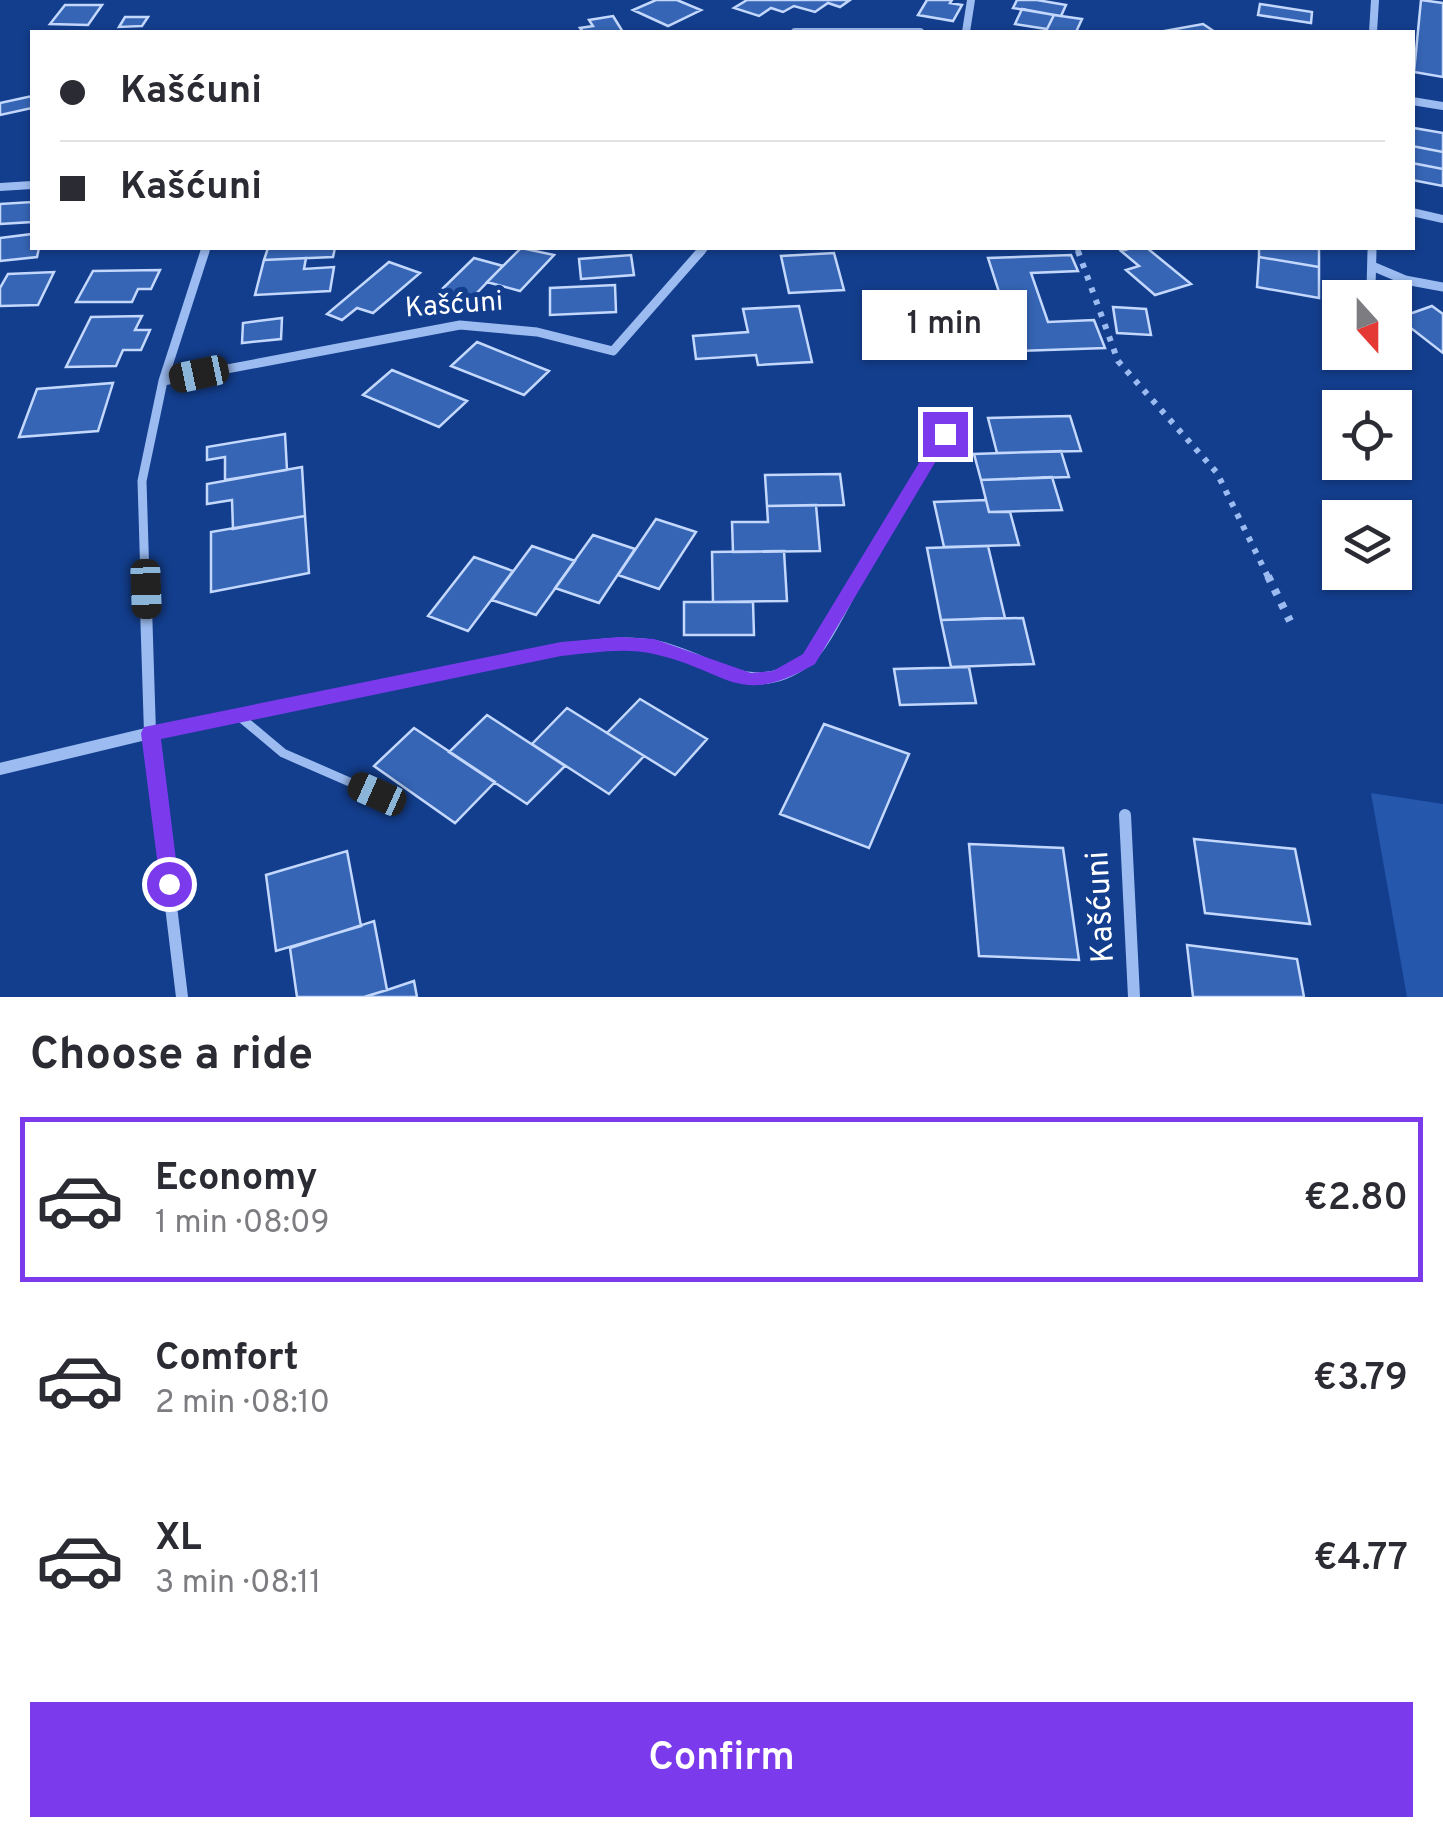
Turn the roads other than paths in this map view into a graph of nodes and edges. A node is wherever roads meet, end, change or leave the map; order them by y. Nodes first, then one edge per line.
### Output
1 (971, 0) edge
2 (1375, 0) edge
3 (966, 30) edge
4 (1372, 30) edge
5 (1415, 101) edge
6 (1443, 106) edge
7 (30, 185) edge
8 (0, 187) edge
9 (1415, 213) edge
10 (1443, 219) edge
11 (205, 250) edge
12 (702, 250) edge
13 (1372, 250) edge
14 (1372, 266) junction
15 (1372, 280) edge
16 (1443, 287) edge
17 (162, 382) junction
18 (945, 434) dead end
19 (240, 718) junction
20 (150, 733) junction
21 (0, 769) edge
22 (377, 794) dead end
23 (1125, 815) dead end
24 (182, 997) edge
25 (1134, 997) edge

1 - 3 street
2 - 4 street
5 - 6 street
7 - 8 street
9 - 10 street
11 - 17 street
12 - 17 street, Kašćuni
13 - 14 street
14 - 15 street
14 - 16 street
17 - 20 street
18 - 19 street
19 - 20 street
19 - 22 lane
20 - 21 street
20 - 24 street
23 - 25 street, Kašćuni

